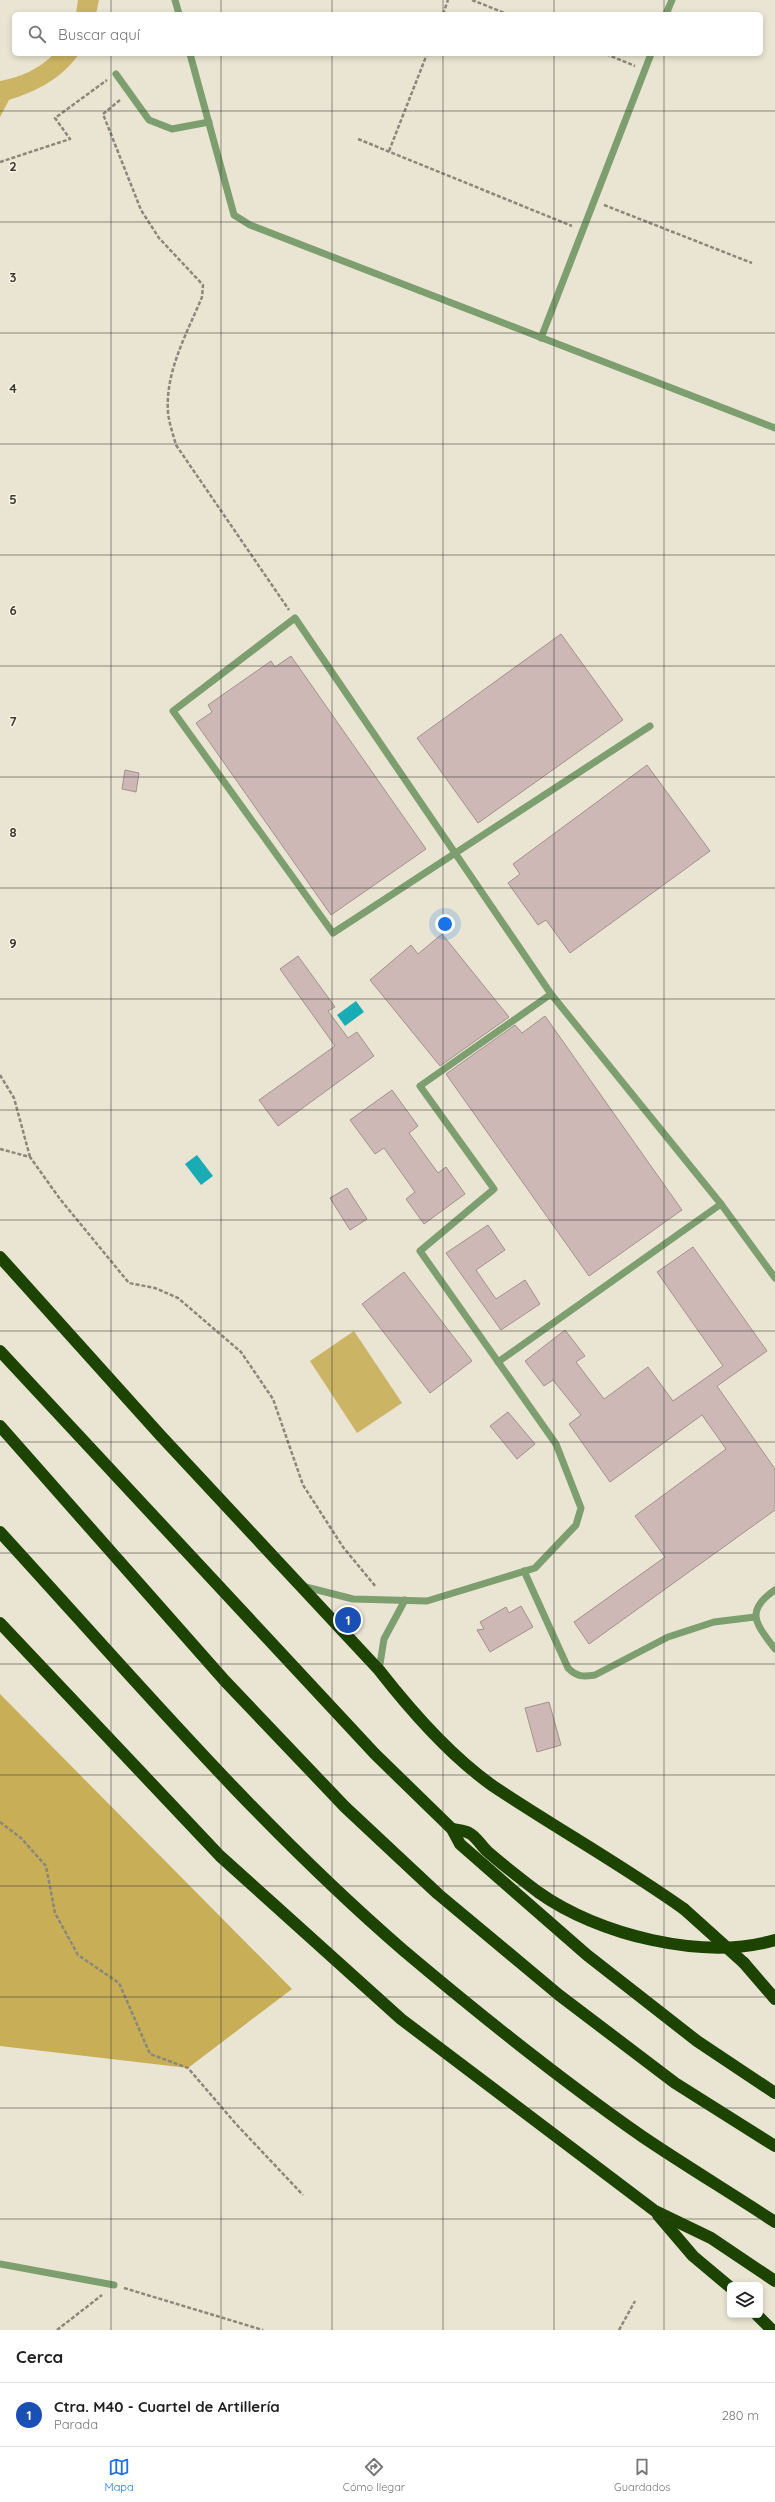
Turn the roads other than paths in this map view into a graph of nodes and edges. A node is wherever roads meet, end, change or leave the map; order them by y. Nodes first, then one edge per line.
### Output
1 (175, 0) edge
2 (672, 0) edge
3 (178, 12) edge
4 (667, 12) edge
5 (191, 56) edge
6 (650, 56) edge
7 (116, 74) road end
8 (209, 122) junction
9 (541, 338) junction
10 (775, 428) edge
11 (650, 726) dead end
12 (455, 853) junction
13 (551, 994) junction
14 (721, 1204) junction
15 (0, 1257) edge
16 (775, 1278) edge
17 (0, 1351) edge
18 (498, 1362) junction
19 (0, 1426) edge
20 (0, 1532) edge
21 (524, 1571) junction
22 (300, 1586) junction
23 (775, 1590) edge
24 (405, 1600) junction
25 (755, 1617) junction
26 (0, 1623) edge
27 (775, 1648) edge
28 (379, 1670) junction
29 (452, 1829) junction
30 (775, 1940) edge
31 (775, 1999) edge
32 (775, 2092) edge
33 (775, 2146) edge
34 (655, 2211) junction
35 (775, 2222) edge
36 (0, 2264) edge
37 (775, 2281) edge
38 (727, 2284) edge
39 (114, 2285) road end
40 (760, 2318) edge
41 (772, 2330) edge

1 - 3 lane
2 - 4 lane
5 - 8 lane
6 - 9 lane
7 - 8 lane
8 - 9 lane
9 - 10 lane
11 - 12 lane
12 - 12 lane
12 - 13 lane
13 - 14 lane
13 - 18 lane
14 - 16 lane
14 - 18 lane
15 - 22 highway
17 - 29 highway
18 - 21 lane
19 - 33 highway
20 - 35 highway
21 - 24 lane
21 - 25 lane
22 - 24 lane
22 - 28 highway
23 - 25 lane
24 - 28 lane
25 - 27 lane
26 - 34 highway
28 - 31 highway, bridge
29 - 30 highway
29 - 32 highway
34 - 37 highway
34 - 38 highway
36 - 39 lane
40 - 41 highway

